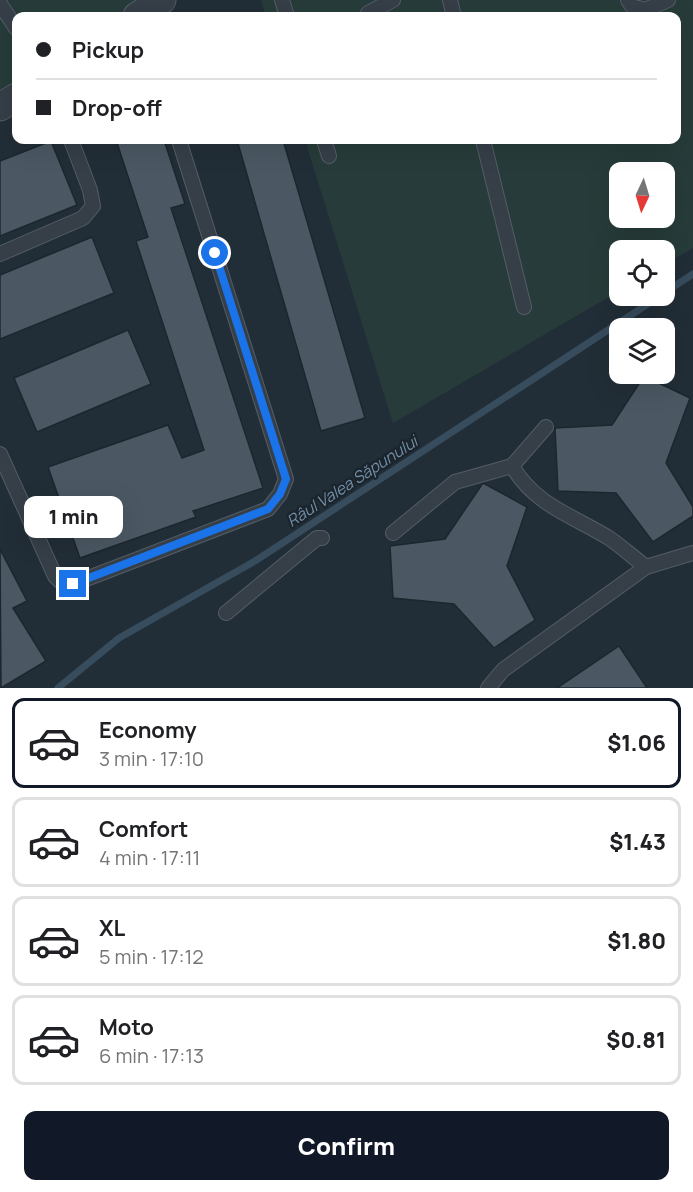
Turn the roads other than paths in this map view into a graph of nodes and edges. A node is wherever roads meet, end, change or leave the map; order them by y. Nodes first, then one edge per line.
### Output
1 (162, 0) edge
2 (393, 0) edge
3 (628, 0) edge
4 (668, 0) edge
5 (0, 4) edge
6 (145, 12) edge
7 (370, 12) edge
8 (12, 22) edge
9 (73, 144) edge
10 (180, 144) edge
11 (325, 144) edge
12 (484, 144) edge
13 (329, 156) dead end
14 (0, 254) edge
15 (524, 307) dead end
16 (546, 427) dead end
17 (0, 454) edge
18 (512, 466) junction
19 (393, 533) dead end
20 (322, 538) dead end
21 (693, 553) edge
22 (646, 567) junction
23 (226, 613) dead end
24 (488, 688) edge

1 - 6 street
2 - 7 lane
3 - 4 lane
5 - 8 lane
9 - 14 lane
10 - 17 lane
11 - 13 lane
12 - 15 lane
16 - 18 lane
18 - 19 lane
18 - 22 lane
20 - 23 lane
21 - 22 lane
22 - 24 lane

